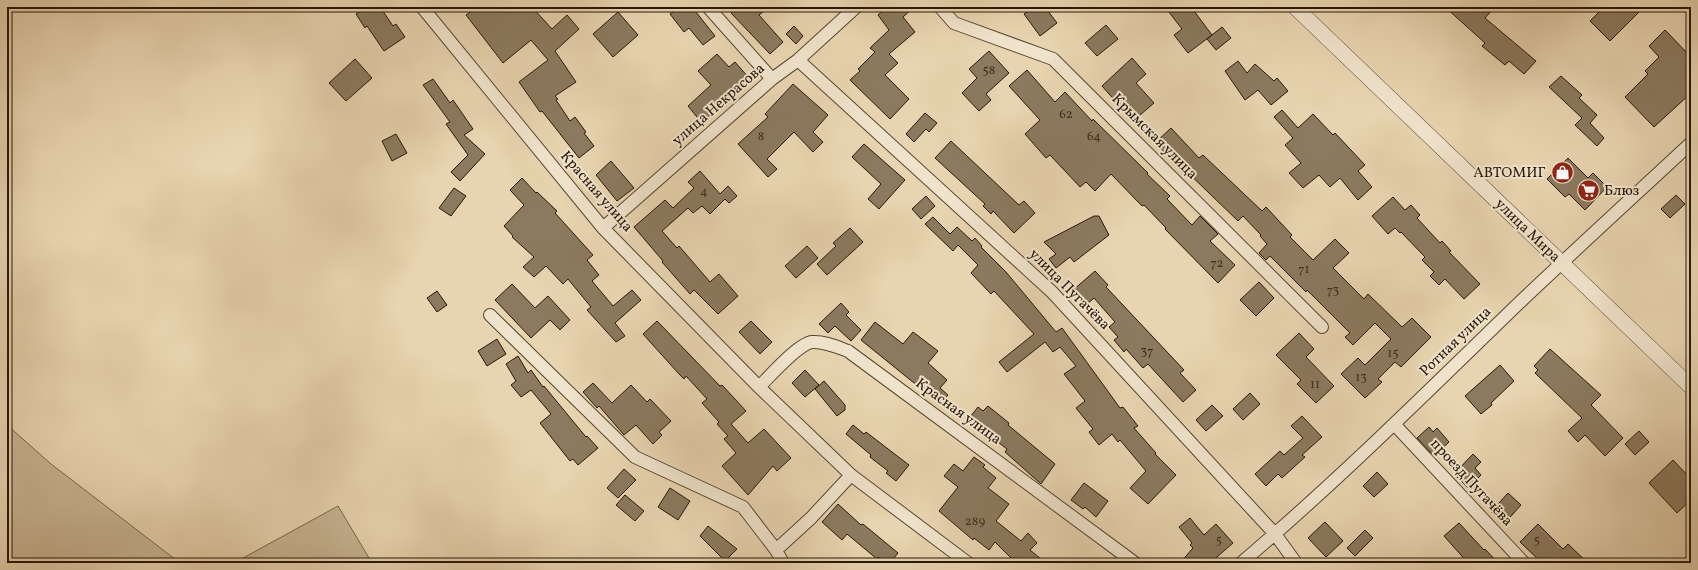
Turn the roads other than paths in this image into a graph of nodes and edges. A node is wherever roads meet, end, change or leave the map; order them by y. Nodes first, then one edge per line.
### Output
1 (422, 7) edge
2 (708, 7) edge
3 (856, 7) edge
4 (940, 7) edge
5 (1295, 7) edge
6 (798, 60) junction
7 (772, 79) junction
8 (1691, 143) edge
9 (603, 228) junction
10 (1562, 264) junction
11 (490, 315) dead end
12 (1322, 327) dead end
13 (759, 386) junction
14 (1691, 387) edge
15 (1394, 424) junction
16 (851, 475) junction
17 (1275, 534) junction
18 (776, 550) junction
19 (783, 563) edge
20 (968, 563) edge
21 (1136, 563) edge
22 (1241, 563) edge
23 (1296, 563) edge
24 (1524, 563) edge

1 - 9 street, Красная улица
2 - 7 street
3 - 6 street, улица Некрасова
4 - 12 street, Крымская улица
5 - 10 street, улица Мира
6 - 7 street, улица Некрасова
6 - 17 street, улица Пугачёва
7 - 9 street, улица Некрасова
8 - 10 street, Ротная улица
9 - 13 street, Красная улица
10 - 14 street, улица Мира
10 - 15 street, Ротная улица
11 - 18 street
13 - 16 street, Красная улица
13 - 21 street, Красная улица
15 - 17 street, Ротная улица
15 - 24 street, проезд Пугачёва
16 - 18 street
16 - 20 street, Красная улица
17 - 22 street, Ротная улица
17 - 23 street, улица Пугачёва
18 - 19 street

